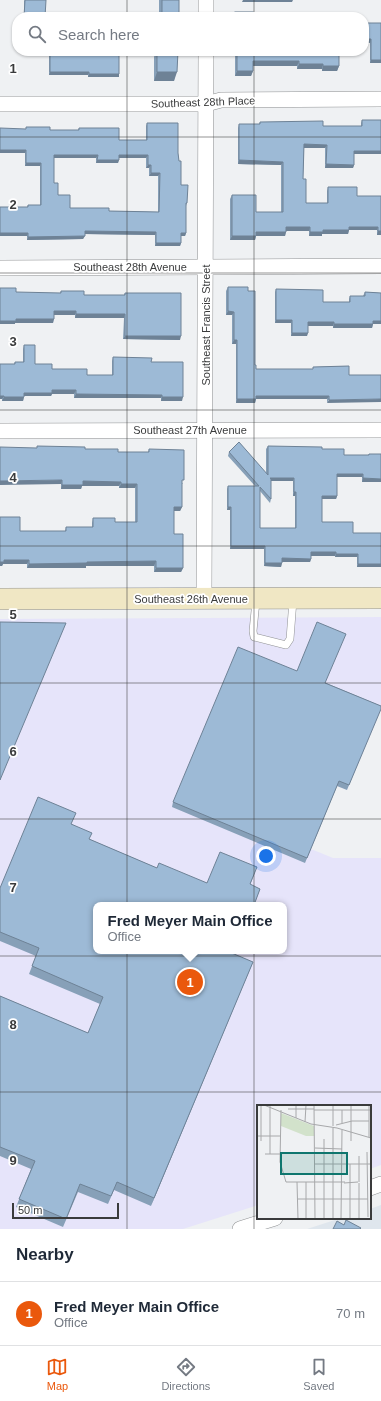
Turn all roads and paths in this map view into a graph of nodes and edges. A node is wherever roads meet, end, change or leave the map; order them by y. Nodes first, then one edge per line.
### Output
1 (206, 0) edge
2 (206, 12) edge
3 (206, 56) edge
4 (381, 99) edge
5 (0, 104) edge
6 (206, 104) junction
7 (206, 266) junction
8 (381, 266) edge
9 (0, 268) edge
10 (206, 430) junction
11 (381, 430) edge
12 (0, 431) edge
13 (293, 598) junction
14 (381, 598) edge
15 (0, 599) edge
16 (204, 599) junction
17 (256, 599) junction
18 (381, 1184) edge
19 (371, 1188) edge
20 (272, 1219) edge
21 (240, 1229) edge

1 - 2 street
3 - 6 street, Southeast Francis Street
4 - 6 street, Southeast 28th Place
5 - 6 street, Southeast 28th Place
6 - 7 street, Southeast Francis Street
7 - 8 street, Southeast 28th Avenue
7 - 9 street, Southeast 28th Avenue
7 - 10 street, Southeast Francis Street
10 - 11 street, Southeast 27th Avenue
10 - 12 street, Southeast 27th Avenue
10 - 16 street, Southeast Francis Street
13 - 14 street, Southeast 26th Avenue
13 - 17 street, Southeast 26th Avenue
13 - 17 lane
15 - 16 street, Southeast 26th Avenue
16 - 17 street, Southeast 26th Avenue
18 - 19 street
20 - 21 street

